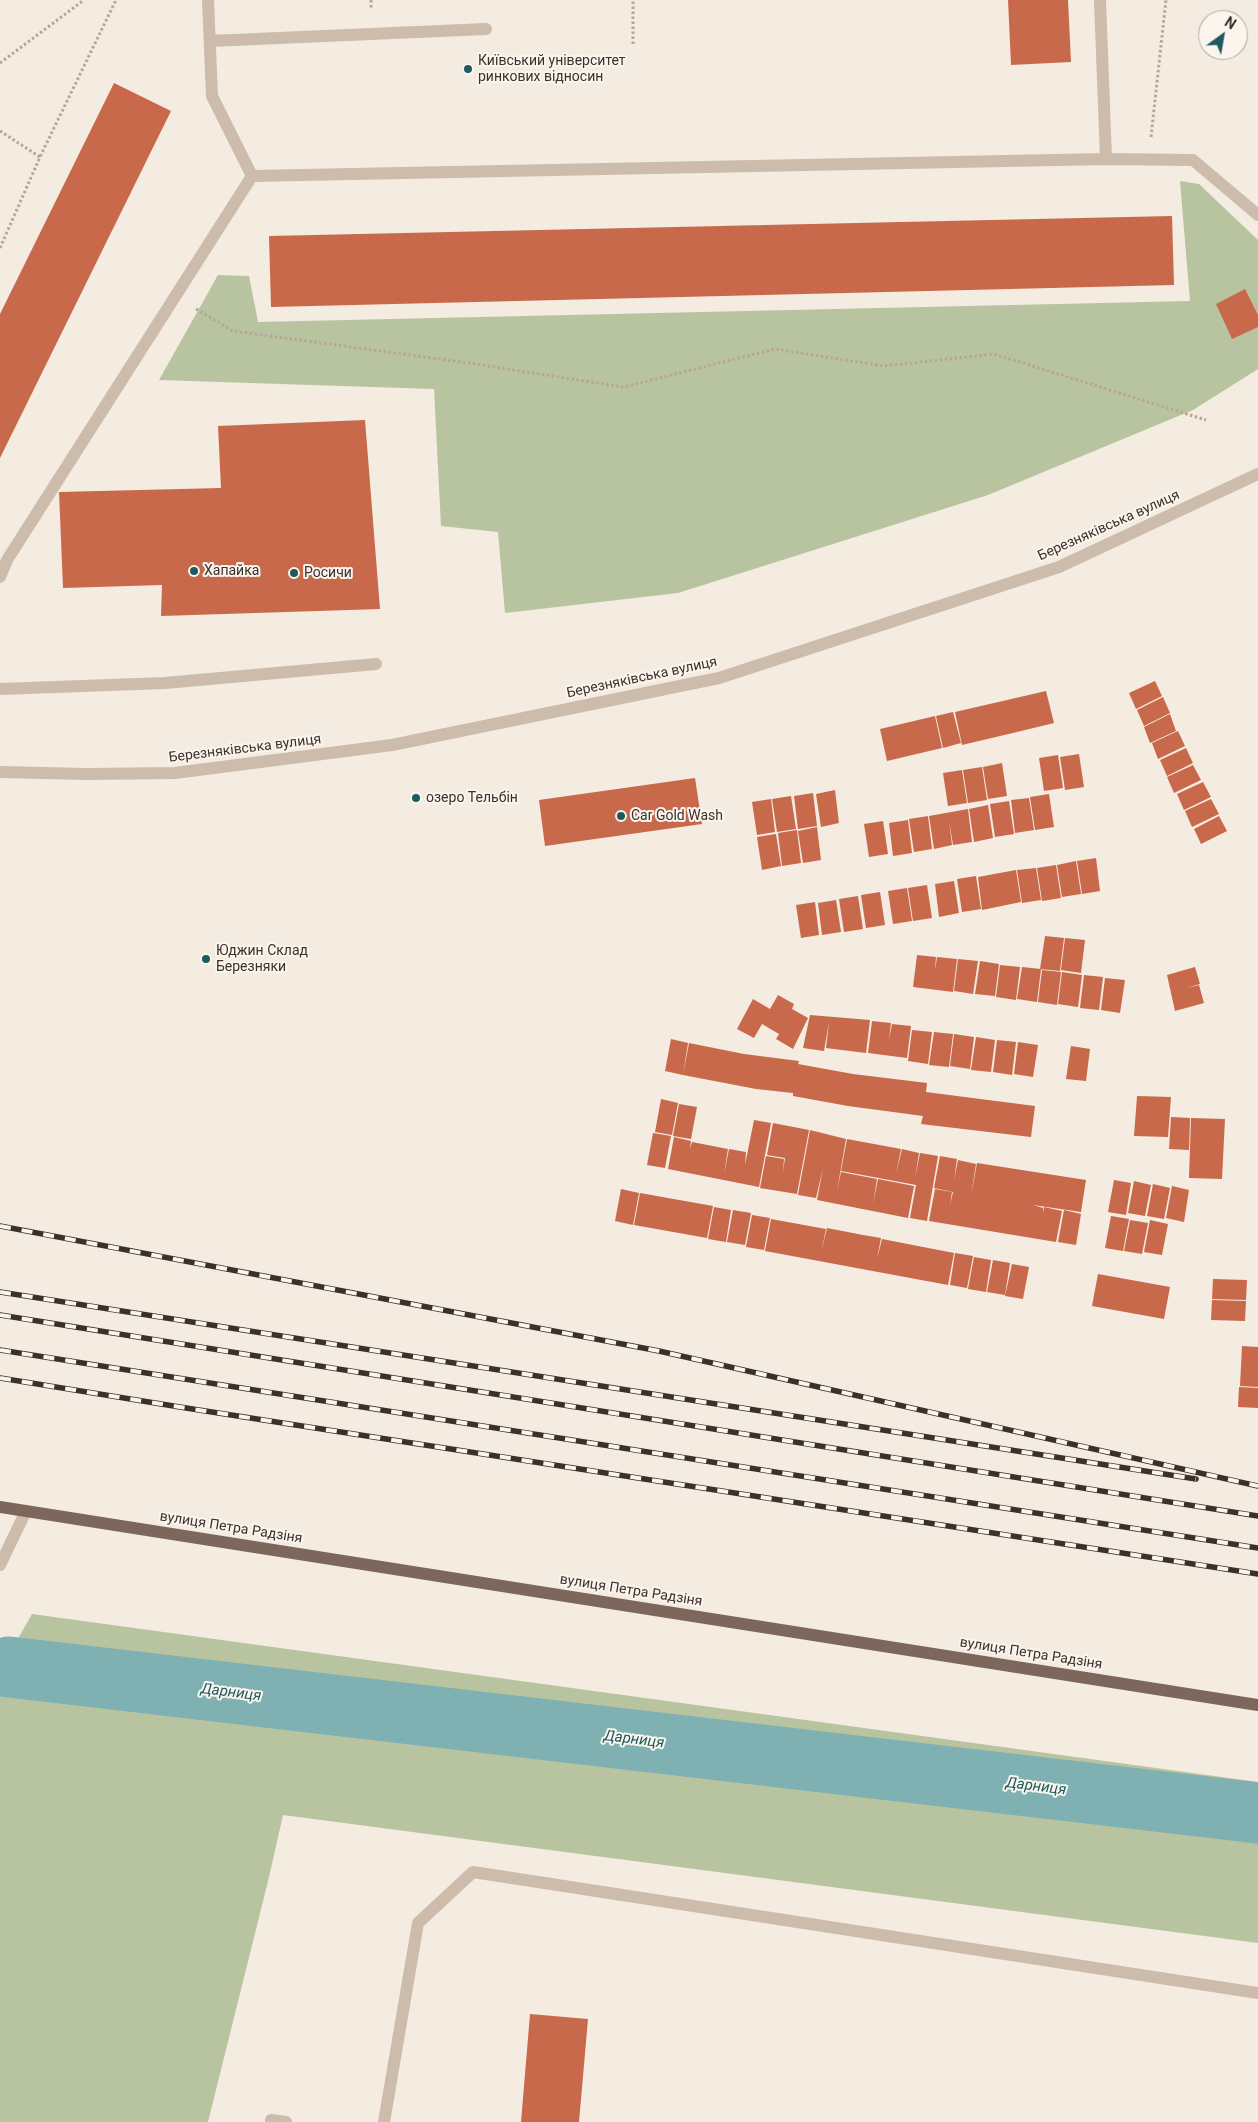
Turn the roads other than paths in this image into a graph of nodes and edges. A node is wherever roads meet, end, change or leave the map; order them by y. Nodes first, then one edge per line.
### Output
1 (208, 0) edge
2 (1100, 0) edge
3 (486, 29) dead end
4 (210, 41) junction
5 (1106, 160) junction
6 (252, 176) junction
7 (1258, 216) edge
8 (1258, 474) edge
9 (0, 577) edge
10 (376, 664) dead end
11 (0, 688) edge
12 (0, 772) edge
13 (0, 1507) edge
14 (26, 1511) junction
15 (0, 1565) edge
16 (1258, 1705) edge
17 (1258, 1993) edge
18 (270, 2122) edge
19 (286, 2122) edge
20 (384, 2122) edge

1 - 4 street
2 - 5 street
3 - 4 street
4 - 6 street
5 - 6 street
5 - 7 street
6 - 9 street
8 - 12 street, Березняківська вулиця
10 - 11 street
13 - 14 main road, вулиця Петра Радзіня
14 - 15 street
14 - 16 main road, вулиця Петра Радзіня
17 - 20 street
18 - 19 street

